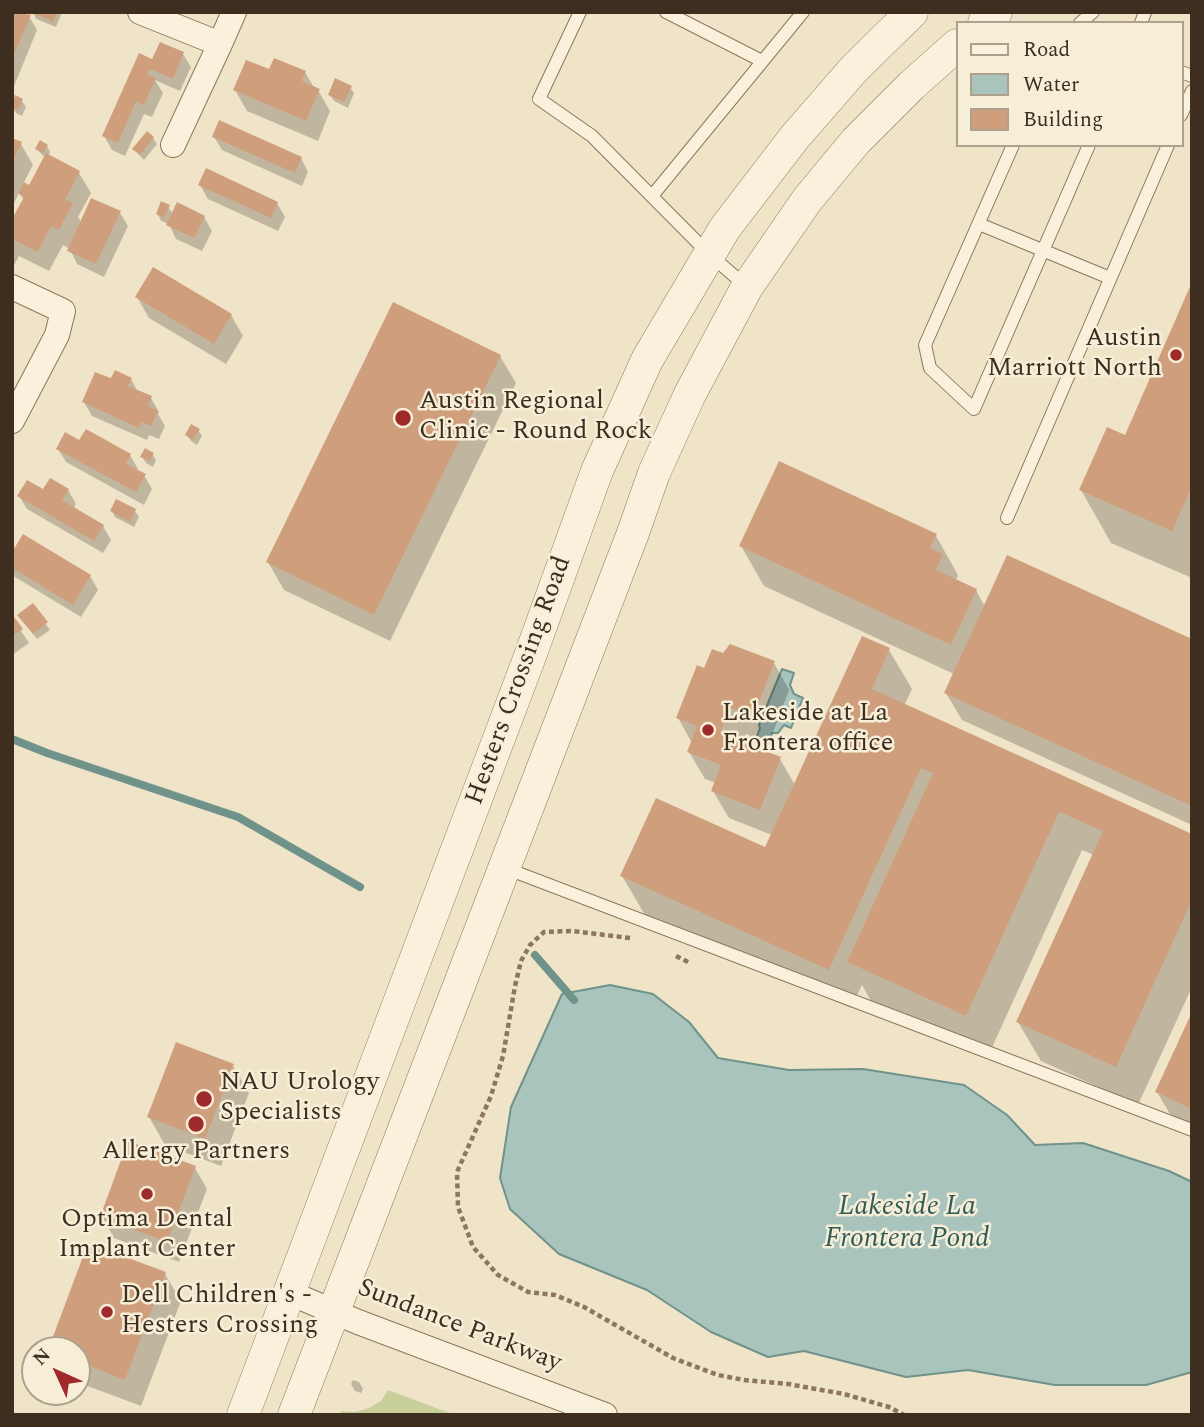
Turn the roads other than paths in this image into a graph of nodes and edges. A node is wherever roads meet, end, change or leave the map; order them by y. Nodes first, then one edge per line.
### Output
1 (140, 12) edge
2 (234, 12) edge
3 (580, 12) edge
4 (666, 12) edge
5 (803, 12) edge
6 (912, 12) edge
7 (220, 44) junction
8 (956, 46) edge
9 (762, 61) junction
10 (1192, 91) edge
11 (1183, 111) edge
12 (173, 145) dead end
13 (1012, 147) edge
14 (1088, 147) edge
15 (1167, 147) edge
16 (652, 196) junction
17 (979, 223) junction
18 (1044, 249) junction
19 (709, 254) junction
20 (1110, 278) junction
21 (12, 287) edge
22 (747, 287) junction
23 (12, 421) edge
24 (1007, 518) dead end
25 (503, 867) junction
26 (1192, 1130) edge
27 (290, 1293) junction
28 (332, 1309) junction
29 (243, 1415) edge
30 (294, 1415) edge
31 (605, 1415) edge

1 - 7 street
2 - 7 street
3 - 16 lane
4 - 9 lane
5 - 9 lane
6 - 19 street, Hesters Crossing Road
7 - 12 street
8 - 22 street, Hesters Crossing Road
9 - 16 lane
10 - 11 lane
13 - 17 lane
14 - 18 lane
15 - 20 lane
16 - 19 lane
17 - 18 lane
17 - 18 lane
18 - 20 lane
19 - 22 lane
19 - 27 street, Hesters Crossing Road
20 - 24 lane
21 - 23 street
22 - 25 street, Hesters Crossing Road
25 - 26 lane
25 - 28 street, Hesters Crossing Road
27 - 28 street, Sundance Parkway
27 - 29 street, Hesters Crossing Road
28 - 30 street, Hesters Crossing Road
28 - 31 street, Sundance Parkway

